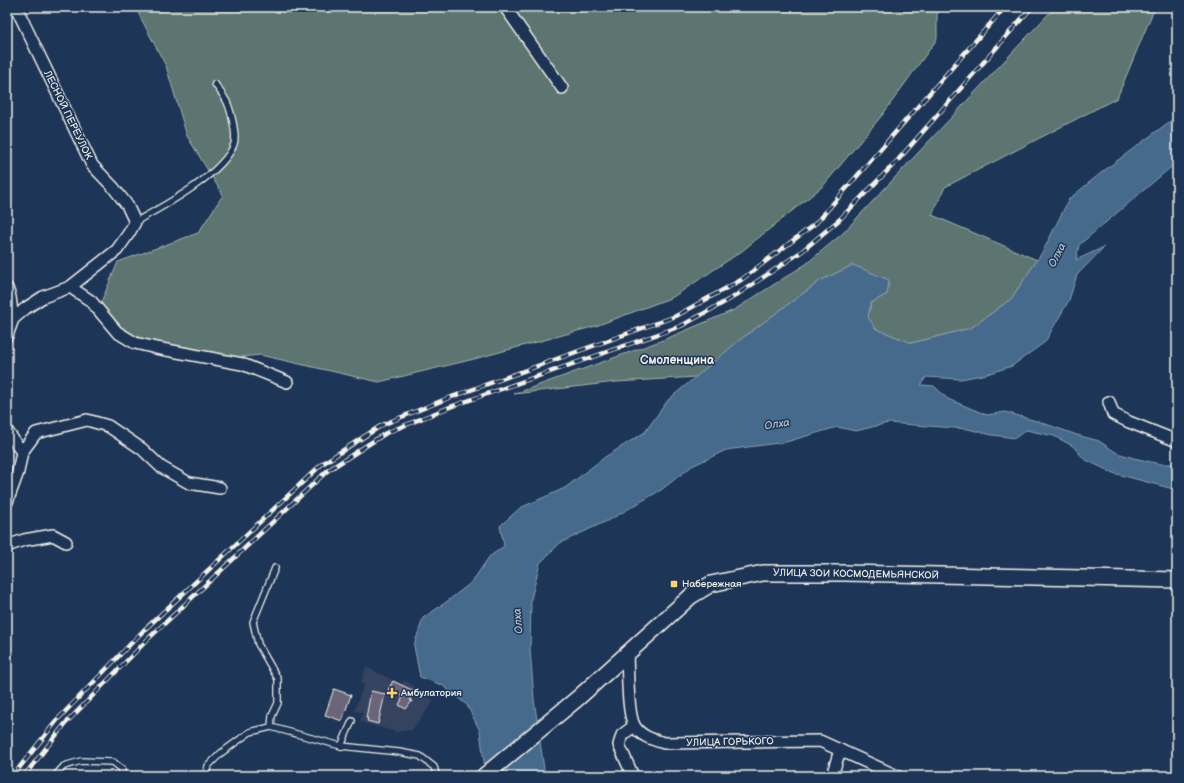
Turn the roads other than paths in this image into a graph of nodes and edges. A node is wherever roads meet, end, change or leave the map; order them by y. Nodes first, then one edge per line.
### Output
1 (16, 7) edge
2 (505, 7) edge
3 (215, 84) dead end
4 (562, 88) dead end
5 (135, 222) junction
6 (70, 287) junction
7 (7, 288) edge
8 (13, 320) junction
9 (7, 336) edge
10 (287, 382) dead end
11 (1109, 402) dead end
12 (7, 431) edge
13 (1177, 441) edge
14 (22, 452) junction
15 (220, 488) dead end
16 (7, 502) edge
17 (66, 542) dead end
18 (7, 546) edge
19 (275, 568) dead end
20 (1177, 580) edge
21 (627, 654) junction
22 (352, 721) dead end
23 (634, 726) junction
24 (270, 727) junction
25 (341, 746) junction
26 (840, 750) junction
27 (55, 776) edge
28 (122, 776) edge
29 (206, 776) edge
30 (438, 776) edge
31 (484, 776) edge
32 (633, 776) edge
33 (832, 776) edge
34 (897, 776) edge

1 - 5 street, ЛЕСНОЙ ПЕРЕУЛОК
2 - 4 street
3 - 5 lane
5 - 6 street
6 - 8 street
6 - 10 street
7 - 8 street
8 - 9 street
11 - 13 street
12 - 14 street
14 - 15 street
14 - 16 street
17 - 18 street
19 - 24 lane
20 - 21 main road, УЛИЦА ЗОИ КОСМОДЕМЬЯНСКОЙ
21 - 23 street
21 - 31 main road, УЛИЦА ЗОИ КОСМОДЕМЬЯНСКОЙ
22 - 25 lane
23 - 26 street, УЛИЦА ГОРЬКОГО
23 - 32 street
24 - 25 lane
24 - 29 lane
25 - 30 lane
26 - 33 street
26 - 34 street, УЛИЦА ГОРЬКОГО
27 - 28 lane

